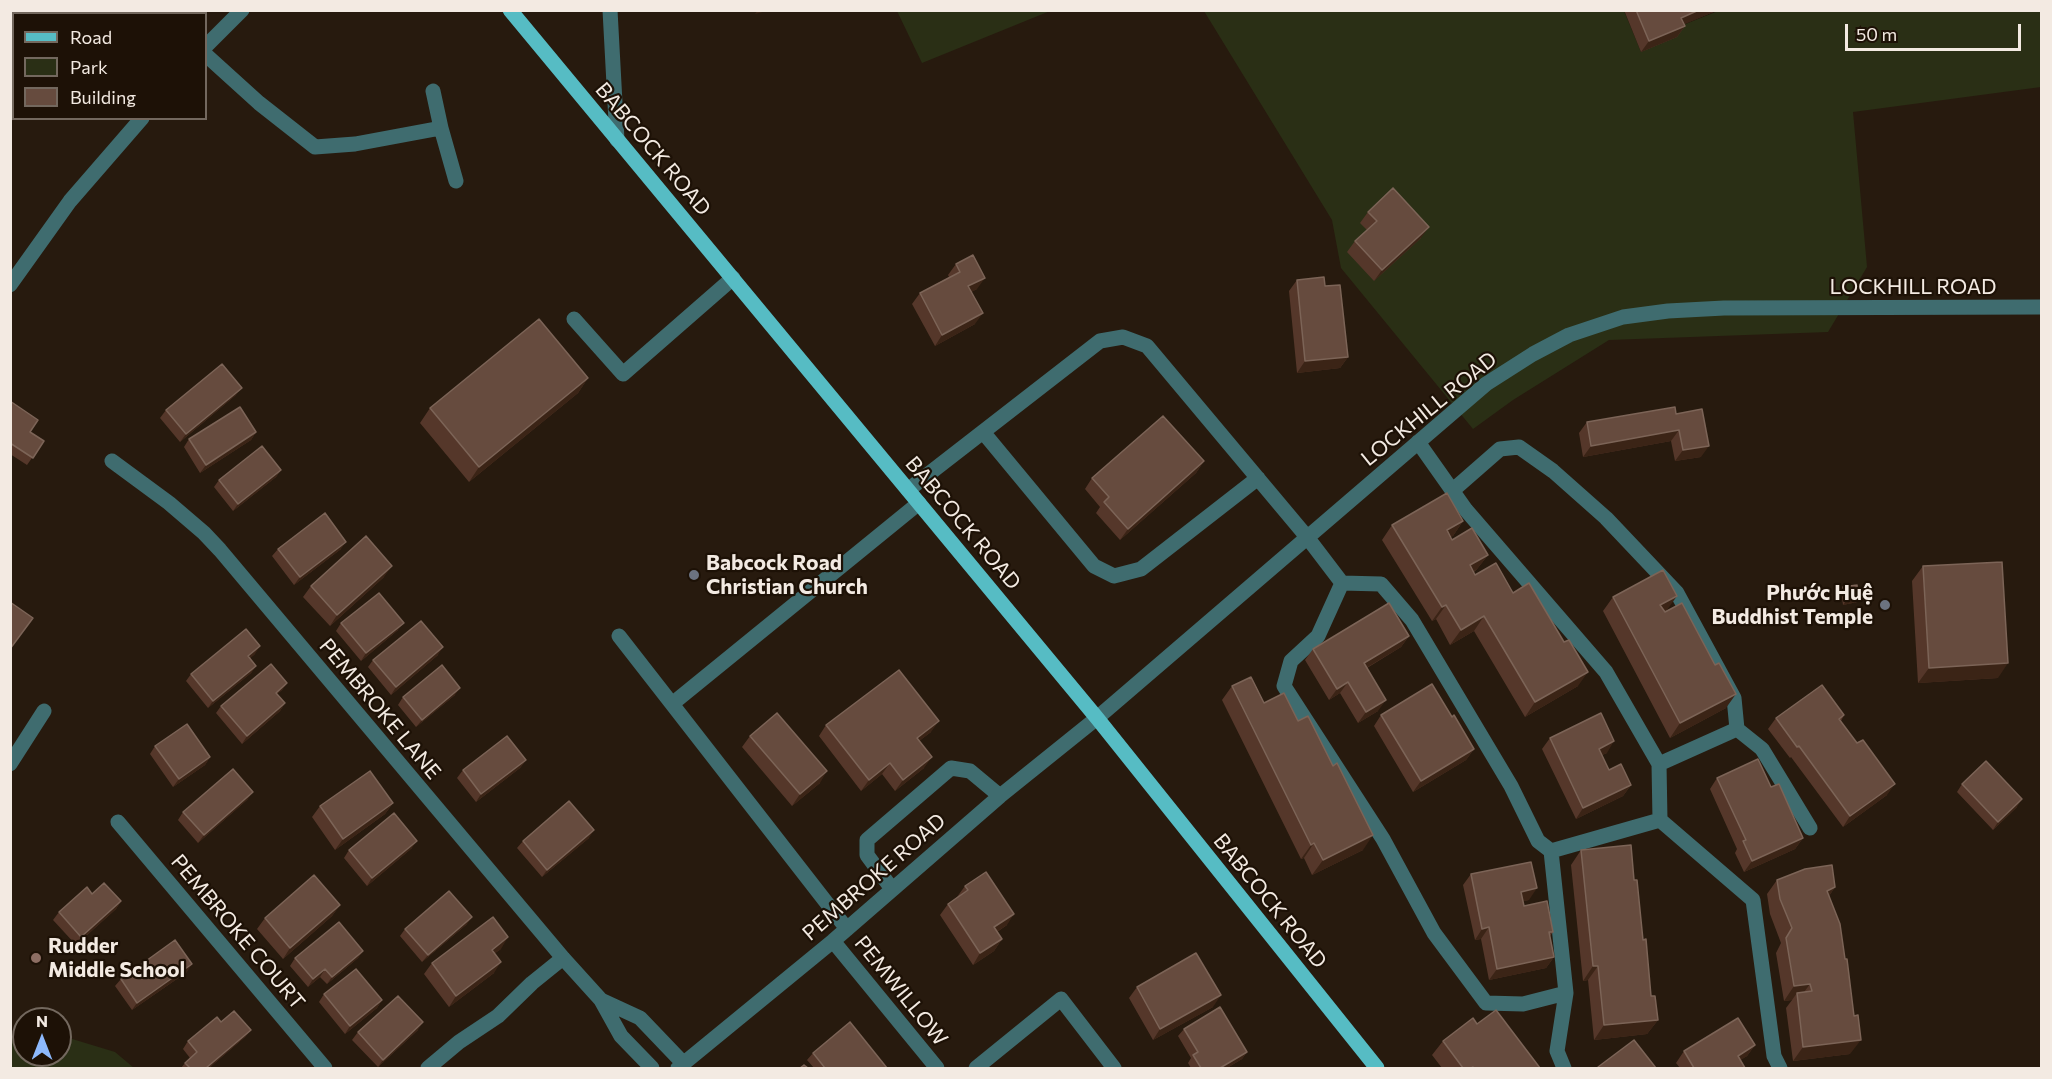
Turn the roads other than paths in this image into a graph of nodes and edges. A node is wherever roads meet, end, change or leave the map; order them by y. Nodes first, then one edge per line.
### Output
1 (242, 10) edge
2 (510, 10) edge
3 (610, 10) edge
4 (207, 45) edge
5 (207, 56) edge
6 (433, 92) dead end
7 (140, 120) edge
8 (441, 128) junction
9 (617, 140) junction
10 (456, 181) dead end
11 (733, 278) junction
12 (10, 285) edge
13 (2042, 307) edge
14 (574, 319) dead end
15 (982, 432) junction
16 (1418, 442) junction
17 (112, 461) dead end
18 (1258, 478) junction
19 (908, 490) junction
20 (1452, 490) junction
21 (919, 503) junction
22 (1307, 537) junction
23 (1342, 583) junction
24 (619, 636) dead end
25 (672, 704) junction
26 (44, 711) dead end
27 (1097, 718) junction
28 (1737, 729) junction
29 (10, 764) edge
30 (1659, 764) junction
31 (1000, 796) junction
32 (1660, 820) junction
33 (118, 822) dead end
34 (1810, 828) dead end
35 (1551, 851) junction
36 (892, 889) junction
37 (847, 929) junction
38 (833, 941) junction
39 (562, 958) junction
40 (1566, 993) junction
41 (601, 1000) junction
42 (681, 1066) edge
43 (325, 1068) edge
44 (428, 1068) edge
45 (652, 1068) edge
46 (937, 1068) edge
47 (976, 1068) edge
48 (1114, 1068) edge
49 (1377, 1068) edge
50 (1564, 1068) edge
51 (1780, 1068) edge

1 - 4 street
2 - 9 main road, BABCOCK ROAD
3 - 9 street
5 - 8 street
6 - 8 street
7 - 12 street
8 - 10 street
9 - 11 main road, BABCOCK ROAD
11 - 14 street
11 - 19 main road, BABCOCK ROAD
13 - 16 street, LOCKHILL ROAD
15 - 18 street
15 - 18 street
15 - 19 street
16 - 20 street
16 - 22 street, LOCKHILL ROAD
17 - 39 street, PEMBROKE LANE
18 - 22 street
19 - 21 main road, BABCOCK ROAD
20 - 28 street
20 - 30 street
21 - 25 street
21 - 27 main road, BABCOCK ROAD
22 - 23 street
22 - 27 street, LOCKHILL ROAD
23 - 35 street
23 - 40 street
24 - 25 street
25 - 37 street
26 - 29 street
27 - 31 street, PEMBROKE ROAD
27 - 49 main road, BABCOCK ROAD
28 - 30 street
28 - 34 street
30 - 32 street
31 - 36 street, PEMBROKE ROAD
31 - 36 street
32 - 35 street
32 - 51 street
33 - 43 street, PEMBROKE COURT
35 - 40 street
36 - 37 street, PEMBROKE ROAD
37 - 38 street, PEMBROKE ROAD
38 - 42 street, PEMBROKE ROAD
38 - 46 street, PEMWILLOW
39 - 41 street, PEMBROKE LANE
39 - 44 street
40 - 50 street
41 - 42 street, PEMBROKE LANE
41 - 45 street, PEMBROKE LANE
47 - 48 street

